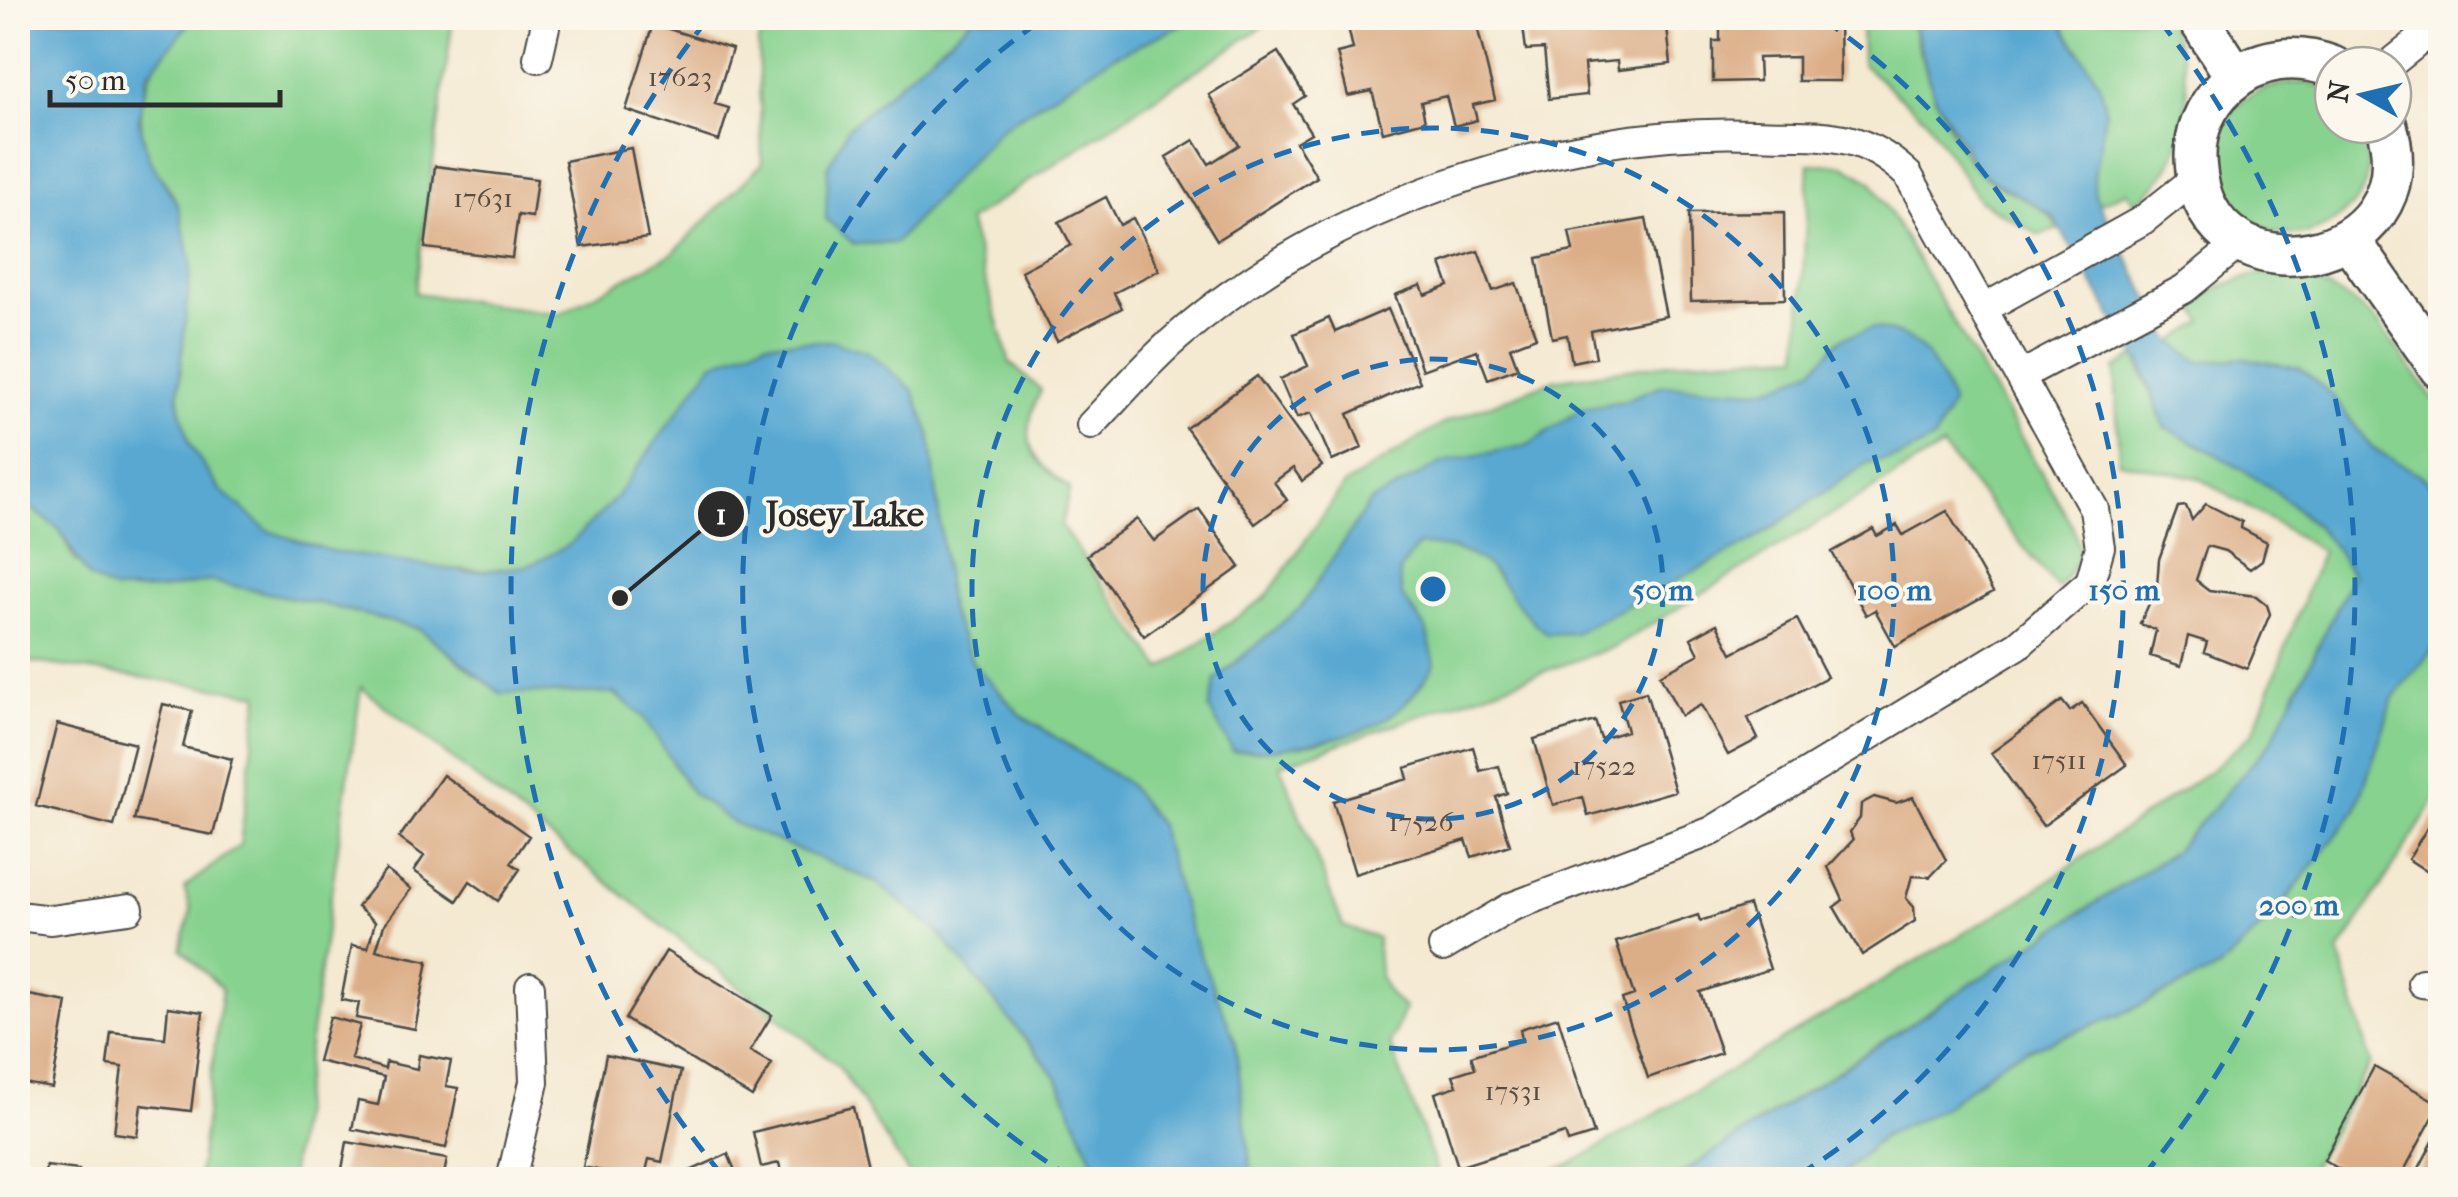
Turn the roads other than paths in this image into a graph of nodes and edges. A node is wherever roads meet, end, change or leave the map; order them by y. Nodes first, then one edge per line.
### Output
1 (547, 18) edge
2 (2198, 18) edge
3 (2440, 24) edge
4 (2413, 46) edge
5 (538, 58) dead end
6 (2313, 63) edge
7 (2236, 77) junction
8 (2390, 145) edge
9 (2196, 178) junction
10 (2349, 240) junction
11 (2240, 242) junction
12 (1983, 309) junction
13 (2440, 368) edge
14 (2020, 376) junction
15 (1091, 425) dead end
16 (129, 909) dead end
17 (18, 916) edge
18 (1444, 947) dead end
19 (530, 986) dead end
20 (511, 1180) edge

1 - 5 street
2 - 7 street
3 - 4 street
6 - 7 street
7 - 9 street
8 - 10 street
9 - 11 street
9 - 12 street
10 - 11 street
10 - 13 street
11 - 14 street
12 - 14 street
12 - 15 street
14 - 18 street
16 - 17 street
19 - 20 street

